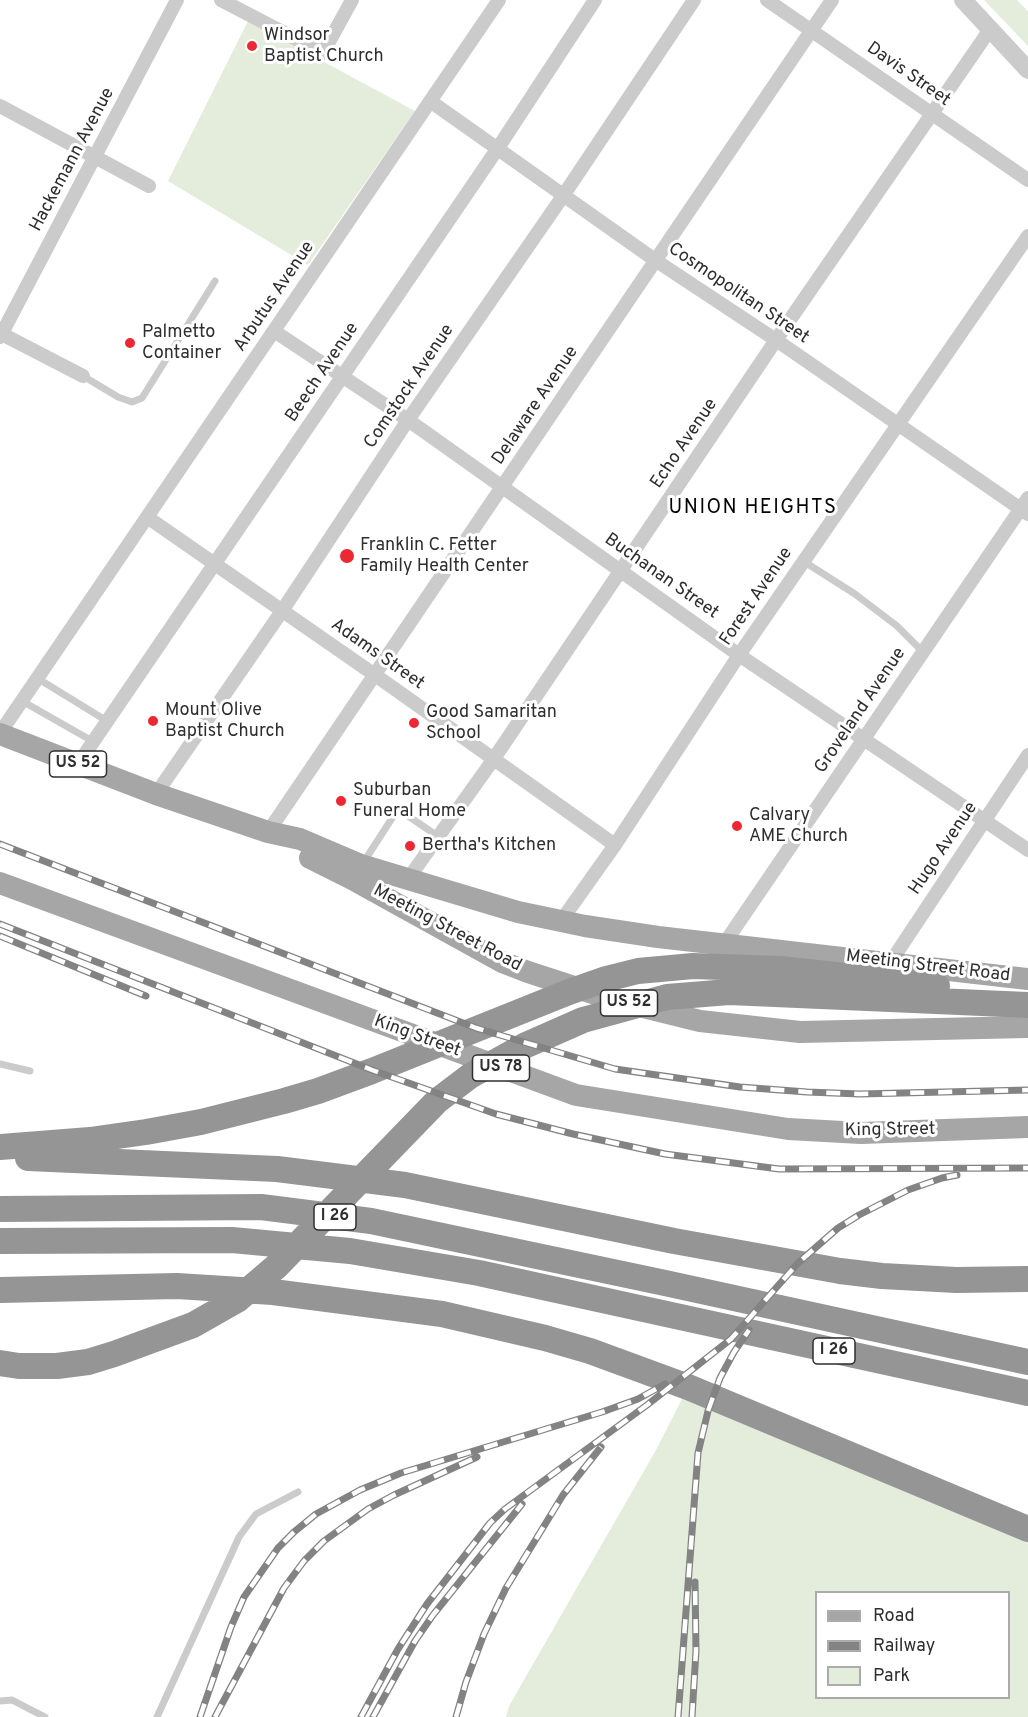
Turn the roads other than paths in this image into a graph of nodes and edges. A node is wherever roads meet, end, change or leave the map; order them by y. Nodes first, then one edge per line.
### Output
1 (177, 0) edge
2 (221, 0) edge
3 (352, 0) edge
4 (499, 0) edge
5 (595, 0) edge
6 (694, 0) edge
7 (767, 0) edge
8 (832, 0) edge
9 (963, 0) edge
10 (991, 28) junction
11 (811, 30) junction
12 (1028, 70) edge
13 (430, 101) junction
14 (0, 106) edge
15 (933, 115) junction
16 (498, 148) junction
17 (95, 156) junction
18 (1028, 180) edge
19 (149, 186) dead end
20 (563, 196) junction
21 (1028, 236) edge
22 (655, 260) junction
23 (214, 281) dead end
24 (274, 331) junction
25 (1, 334) edge
26 (776, 340) junction
27 (83, 376) joint
28 (342, 376) junction
29 (408, 420) junction
30 (897, 424) junction
31 (503, 487) junction
32 (1025, 507) edge
33 (147, 517) junction
34 (804, 561) junction
35 (214, 564) junction
36 (621, 571) junction
37 (282, 611) junction
38 (923, 652) junction
39 (739, 655) junction
40 (375, 675) junction
41 (37, 678) junction
42 (22, 701) junction
43 (107, 721) junction
44 (0, 734) edge
45 (864, 738) junction
46 (94, 742) junction
47 (1028, 755) edge
48 (494, 760) junction
49 (78, 764) junction
50 (156, 794) junction
51 (984, 820) junction
52 (268, 832) junction
53 (439, 837) junction
54 (615, 845) junction
55 (1028, 850) edge
56 (361, 865) junction
57 (408, 879) junction
58 (0, 883) edge
59 (561, 921) junction
60 (724, 944) junction
61 (890, 963) junction
62 (1028, 979) edge
63 (1028, 996) edge
64 (1028, 1005) edge
65 (1028, 1027) edge
66 (0, 1064) edge
67 (30, 1071) dead end
68 (1028, 1127) edge
69 (0, 1147) edge
70 (0, 1155) edge
71 (0, 1209) edge
72 (0, 1241) edge
73 (1028, 1279) edge
74 (0, 1290) edge
75 (1028, 1362) edge
76 (0, 1363) edge
77 (1028, 1393) edge
78 (298, 1492) dead end
79 (1028, 1529) edge
80 (0, 1701) edge
81 (45, 1717) edge
82 (157, 1717) edge

1 - 17 street, Hackemann Avenue
2 - 3 street
4 - 13 street, Arbutus Avenue
5 - 16 street, Beech Avenue
6 - 20 street, Comstock Avenue
7 - 11 street, Davis Street
8 - 11 street, Delaware Avenue
9 - 10 street
10 - 12 street
10 - 15 street, Echo Avenue
11 - 15 street, Davis Street
11 - 22 street, Delaware Avenue
13 - 16 street, Cosmopolitan Street
13 - 24 street, Arbutus Avenue
14 - 17 street
15 - 18 street, Davis Street
15 - 26 street, Echo Avenue
16 - 20 street, Cosmopolitan Street
16 - 28 street, Beech Avenue
17 - 19 street
17 - 25 street, Hackemann Avenue
20 - 22 street, Cosmopolitan Street
20 - 29 street, Comstock Avenue
21 - 30 street, Forest Avenue
22 - 26 street, Cosmopolitan Street
22 - 31 street, Delaware Avenue
23 - 27 lane
24 - 28 street, Buchanan Street
24 - 33 street, Arbutus Avenue
25 - 27 street
26 - 30 street, Cosmopolitan Street
26 - 36 street, Echo Avenue
28 - 29 street, Buchanan Street
28 - 35 street, Beech Avenue
29 - 31 street, Buchanan Street
29 - 37 street, Comstock Avenue
30 - 32 street, Cosmopolitan Street
30 - 34 street, Forest Avenue
31 - 36 street, Buchanan Street
31 - 40 street, Delaware Avenue
32 - 38 street, Groveland Avenue
33 - 35 street, Adams Street
33 - 41 street, Arbutus Avenue
34 - 38 lane
34 - 39 street, Forest Avenue
35 - 37 street, Adams Street
35 - 43 street, Beech Avenue
36 - 39 street, Buchanan Street
36 - 48 street, Echo Avenue
37 - 40 street, Adams Street
37 - 50 street, Comstock Avenue
38 - 45 street, Groveland Avenue
39 - 45 street, Buchanan Street
39 - 54 street, Forest Avenue
40 - 48 street, Adams Street
40 - 52 street, Delaware Avenue
41 - 42 street, Arbutus Avenue
41 - 43 lane
42 - 44 street, Arbutus Avenue
42 - 46 lane
43 - 46 street, Beech Avenue
44 - 49 main road, Meeting Street Road / US 52
45 - 51 street, Buchanan Street
45 - 60 street, Groveland Avenue
46 - 49 street, Beech Avenue
47 - 51 street, Hugo Avenue
48 - 53 street, Echo Avenue
48 - 54 street, Adams Street
49 - 50 main road, Meeting Street Road / US 52
50 - 52 main road, Meeting Street Road / US 52
51 - 55 street, Buchanan Street
51 - 61 street, Hugo Avenue
52 - 56 main road, Meeting Street Road / US 52
52 - 65 main road, Meeting Street Road / US 52
53 - 56 lane
53 - 57 street, Echo Avenue
54 - 59 street, Forest Avenue
56 - 57 main road, Meeting Street Road / US 52
57 - 59 main road, Meeting Street Road / US 52
58 - 68 main road, King Street / US 78
59 - 60 main road, Meeting Street Road / US 52
60 - 61 main road, Meeting Street Road / US 52
61 - 62 main road, Meeting Street Road / US 52
63 - 69 highway
64 - 76 highway
66 - 67 lane
70 - 73 highway
71 - 75 highway, I 26
72 - 77 highway, I 26
74 - 79 highway
78 - 82 lane
80 - 81 lane

